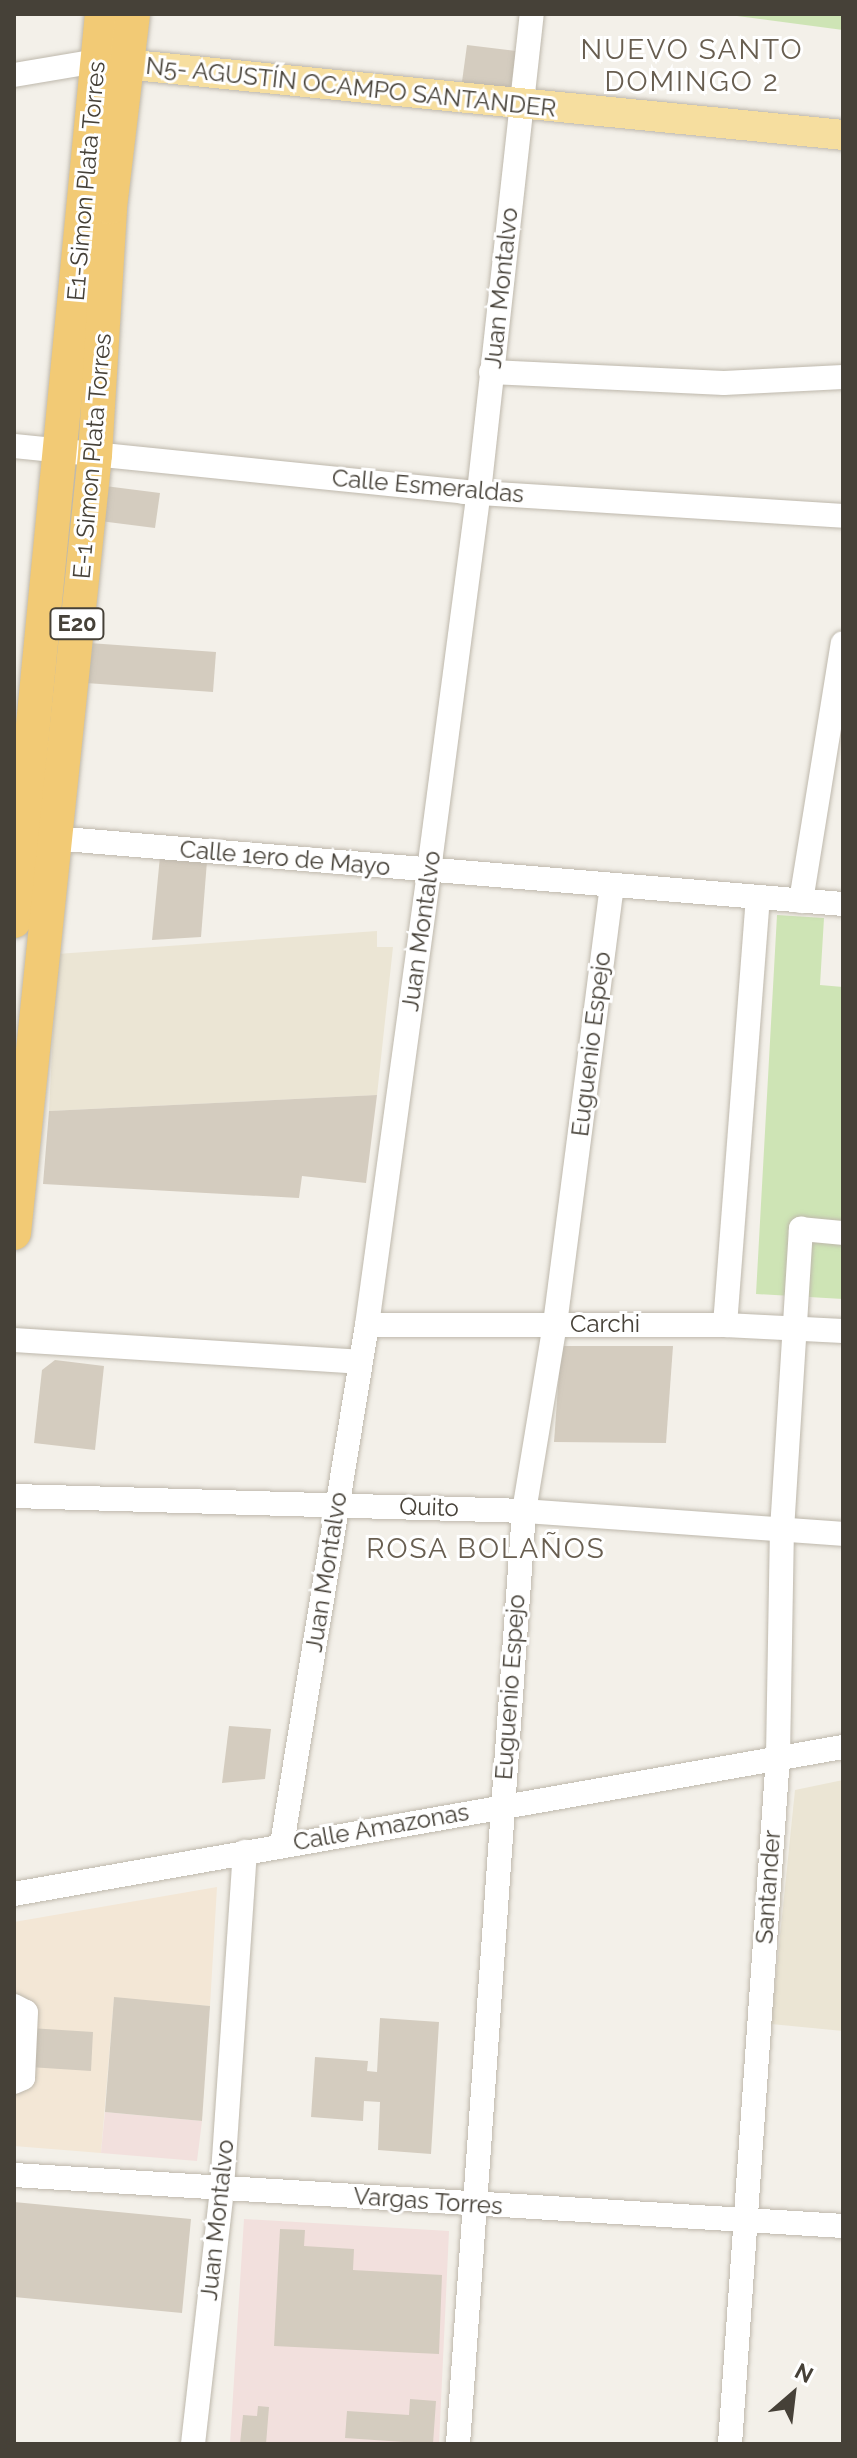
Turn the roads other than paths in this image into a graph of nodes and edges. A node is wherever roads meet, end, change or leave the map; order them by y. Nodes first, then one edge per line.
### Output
1 (102, 14) edge
2 (133, 14) edge
3 (532, 14) edge
4 (113, 63) junction
5 (14, 75) edge
6 (521, 103) junction
7 (843, 135) edge
8 (491, 372) junction
9 (843, 377) edge
10 (14, 446) edge
11 (78, 454) junction
12 (479, 492) junction
13 (843, 516) edge
14 (843, 643) edge
15 (840, 684) edge
16 (31, 836) edge
17 (429, 870) junction
18 (612, 886) junction
19 (758, 898) junction
20 (801, 901) junction
21 (843, 904) edge
22 (14, 921) edge
23 (14, 1233) edge
24 (843, 1233) edge
25 (555, 1324) junction
26 (367, 1325) junction
27 (725, 1325) junction
28 (797, 1330) junction
29 (843, 1331) edge
30 (14, 1340) edge
31 (359, 1362) junction
32 (14, 1496) edge
33 (337, 1504) junction
34 (524, 1511) junction
35 (782, 1530) junction
36 (843, 1534) edge
37 (843, 1747) edge
38 (778, 1756) junction
39 (501, 1805) junction
40 (282, 1844) junction
41 (245, 1852) junction
42 (14, 1894) edge
43 (14, 2006) edge
44 (14, 2082) edge
45 (14, 2175) edge
46 (222, 2188) junction
47 (478, 2205) junction
48 (747, 2219) junction
49 (843, 2226) edge
50 (193, 2444) edge
51 (458, 2444) edge
52 (730, 2444) edge

1 - 4 highway, E1-Simon Plata Torres / E20
2 - 4 highway, E20
3 - 6 street, Juan Montalvo
4 - 5 street
4 - 6 main road, N5- AGUSTÍN OCAMPO SANTANDER
4 - 11 highway, E1-Simon Plata Torres / E20
6 - 7 main road, N5- AGUSTÍN OCAMPO SANTANDER
6 - 8 street, Juan Montalvo
8 - 9 street
8 - 12 street, Juan Montalvo
10 - 11 street, Calle Esmeraldas
11 - 12 street, Calle Esmeraldas
11 - 16 highway, E1-Simon Plata Torres / E20
12 - 13 street, Calle Esmeraldas
12 - 17 street, Juan Montalvo
14 - 15 street
15 - 20 street
16 - 17 street, Calle 1ero de Mayo
16 - 22 highway, E1-Simon Plata Torres / E20
16 - 23 highway, E20
17 - 18 street, Calle 1ero de Mayo
17 - 26 street, Juan Montalvo
18 - 19 street, Calle 1ero de Mayo
18 - 25 street, Euguenio Espejo
19 - 20 street, Calle 1ero de Mayo
19 - 27 street
20 - 21 street, Calle 1ero de Mayo
24 - 28 street, Santander
25 - 26 street, Carchi
25 - 27 street, Carchi
25 - 34 street, Euguenio Espejo
26 - 31 street, Juan Montalvo
27 - 28 street, Carchi
28 - 29 street, Carchi
28 - 35 street, Santander
30 - 31 street
31 - 33 street, Juan Montalvo
32 - 33 street, Quito
33 - 34 street, Quito
33 - 40 street, Juan Montalvo
34 - 35 street, Quito
34 - 39 street, Euguenio Espejo
35 - 36 street, Quito
35 - 38 street, Santander
37 - 38 street, Calle Amazonas
38 - 39 street, Calle Amazonas
38 - 48 street, Santander
39 - 40 street, Calle Amazonas
39 - 47 street, Euguenio Espejo
40 - 41 street, Calle Amazonas
41 - 42 street, Calle Amazonas
41 - 46 street, Juan Montalvo
43 - 44 street
45 - 46 street, Vargas Torres
46 - 47 street, Vargas Torres
46 - 50 street, Juan Montalvo
47 - 48 street, Vargas Torres
47 - 51 street, Euguenio Espejo
48 - 49 street, Vargas Torres
48 - 52 street, Santander

